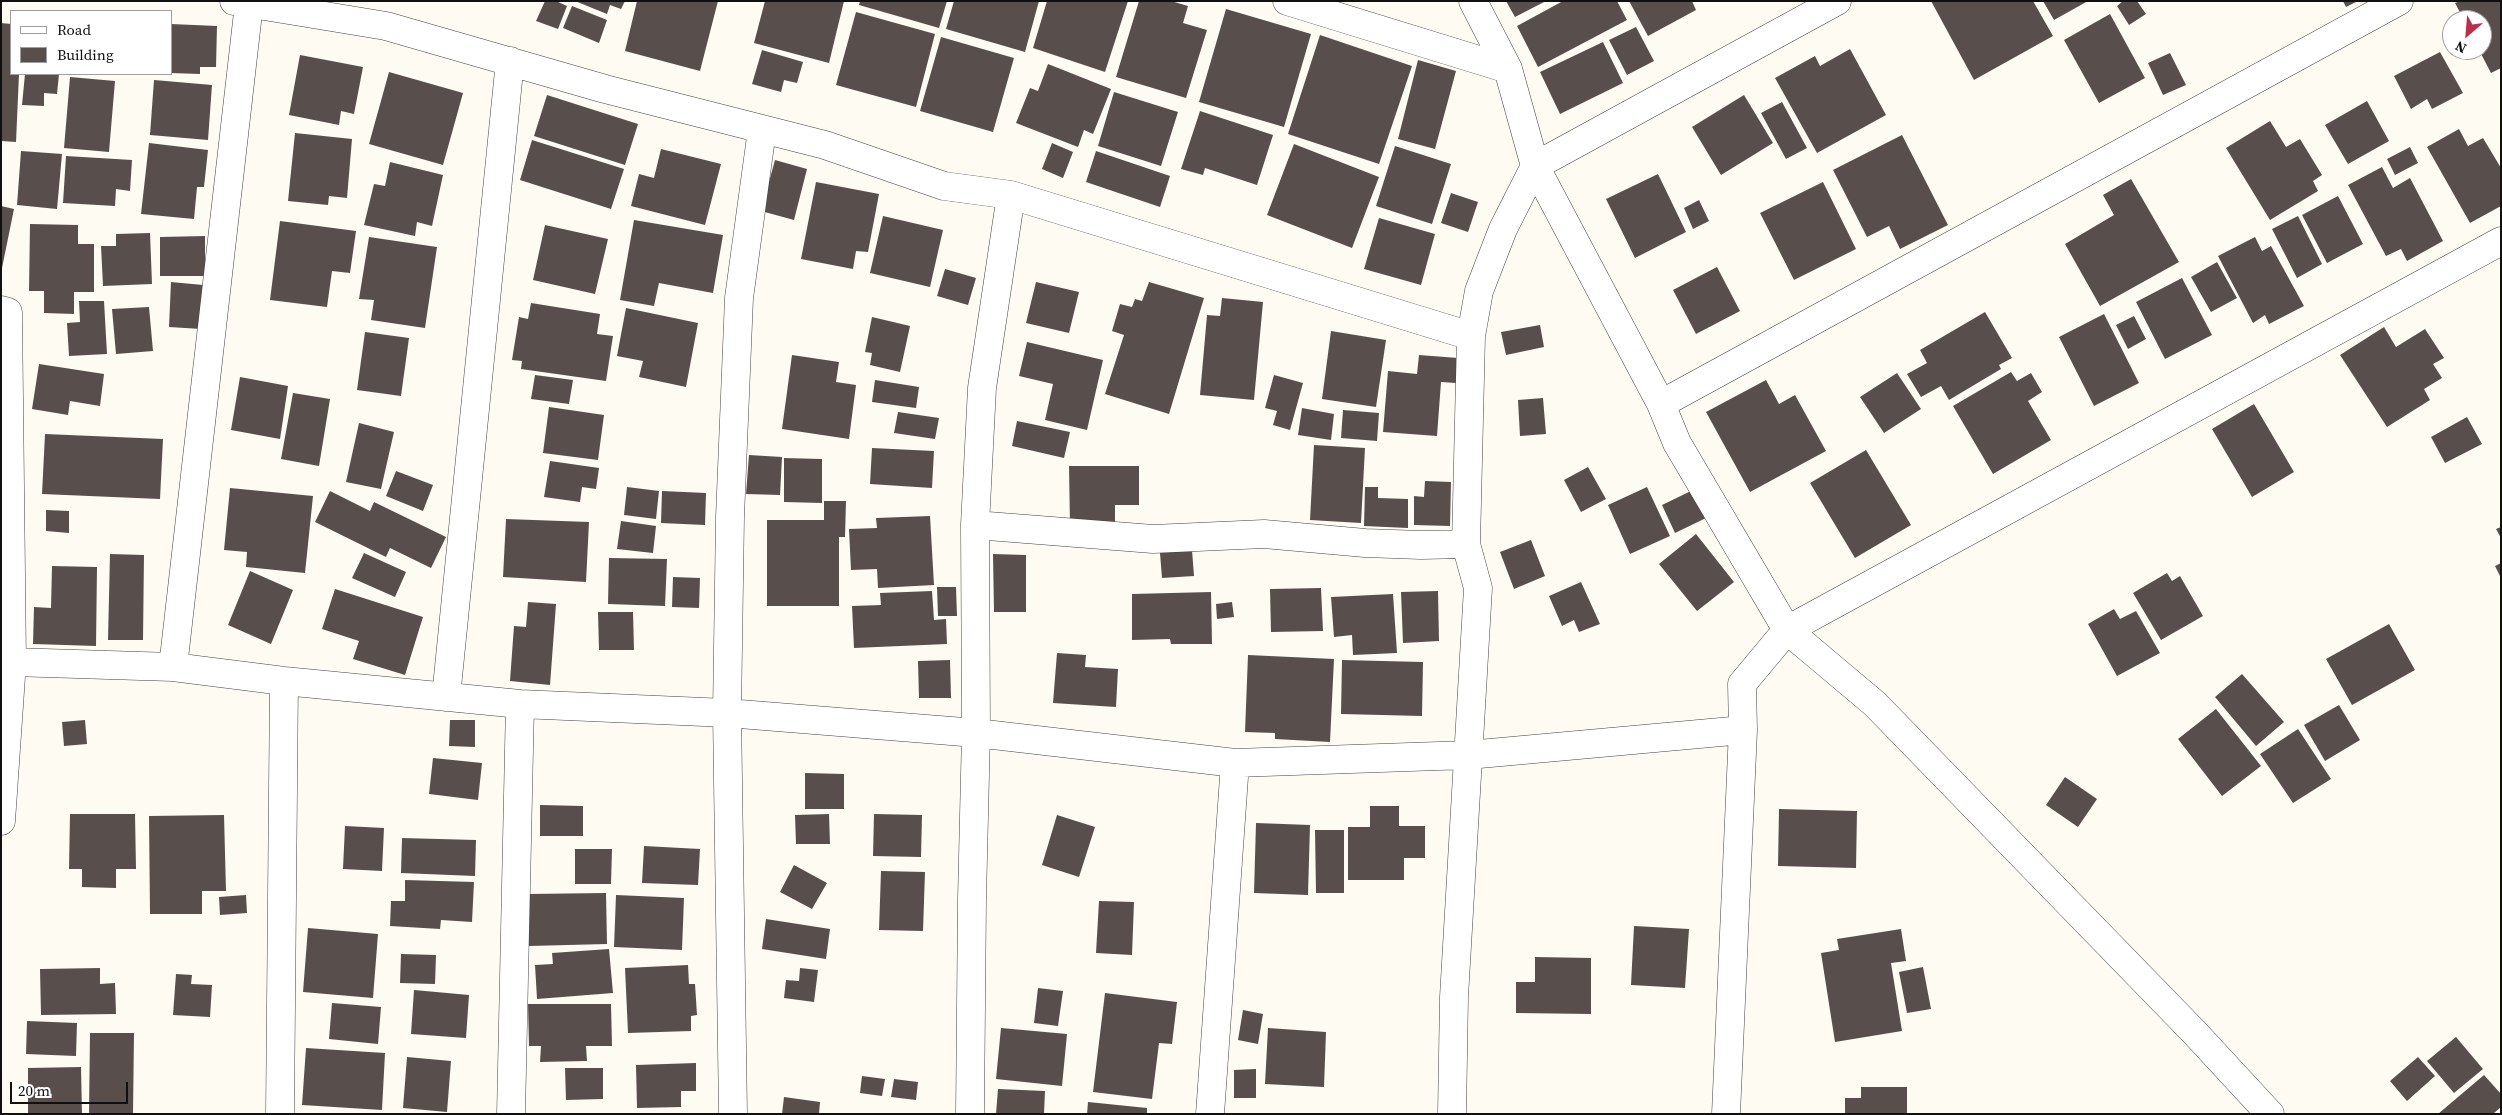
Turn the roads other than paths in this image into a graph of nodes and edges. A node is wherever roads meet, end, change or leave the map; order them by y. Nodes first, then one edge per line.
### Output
1 (1287, 1) edge
2 (1472, 1) edge
3 (1837, 1) edge
4 (2399, 1) edge
5 (242, 2) edge
6 (510, 61) junction
7 (1508, 68) junction
8 (762, 130) junction
9 (1535, 166) junction
10 (1011, 195) junction
11 (2501, 241) edge
12 (1, 310) edge
13 (1471, 336) junction
14 (1661, 404) junction
15 (975, 526) junction
16 (6, 529) edge
17 (1466, 544) junction
18 (1787, 630) junction
19 (12, 662) junction
20 (172, 667) junction
21 (284, 681) junction
22 (446, 697) junction
23 (520, 704) junction
24 (727, 713) junction
25 (1743, 730) junction
26 (976, 733) junction
27 (1468, 755) junction
28 (1235, 762) junction
29 (2, 789) edge
30 (1, 821) edge
31 (280, 1114) edge
32 (512, 1114) edge
33 (733, 1114) edge
34 (970, 1114) edge
35 (1210, 1114) edge
36 (1452, 1114) edge
37 (1726, 1114) edge
38 (2270, 1114) edge

1 - 7 street
2 - 7 street
3 - 9 street
4 - 14 street
5 - 6 street
5 - 20 street
6 - 8 street
6 - 22 street
7 - 9 street
8 - 10 street
8 - 24 street
9 - 13 street
9 - 14 street
10 - 13 street
10 - 15 street
11 - 18 street
12 - 16 street
13 - 17 street
14 - 18 street
15 - 17 street
15 - 26 street
16 - 19 street
17 - 27 street
18 - 25 street
18 - 38 street
19 - 20 street
19 - 29 street
20 - 21 street
21 - 22 street
21 - 31 street
22 - 23 street
23 - 24 street
23 - 32 street
24 - 26 street
24 - 33 street
25 - 27 street
25 - 37 street
26 - 28 street
26 - 34 street
27 - 28 street
27 - 36 street
28 - 35 street
29 - 30 street

